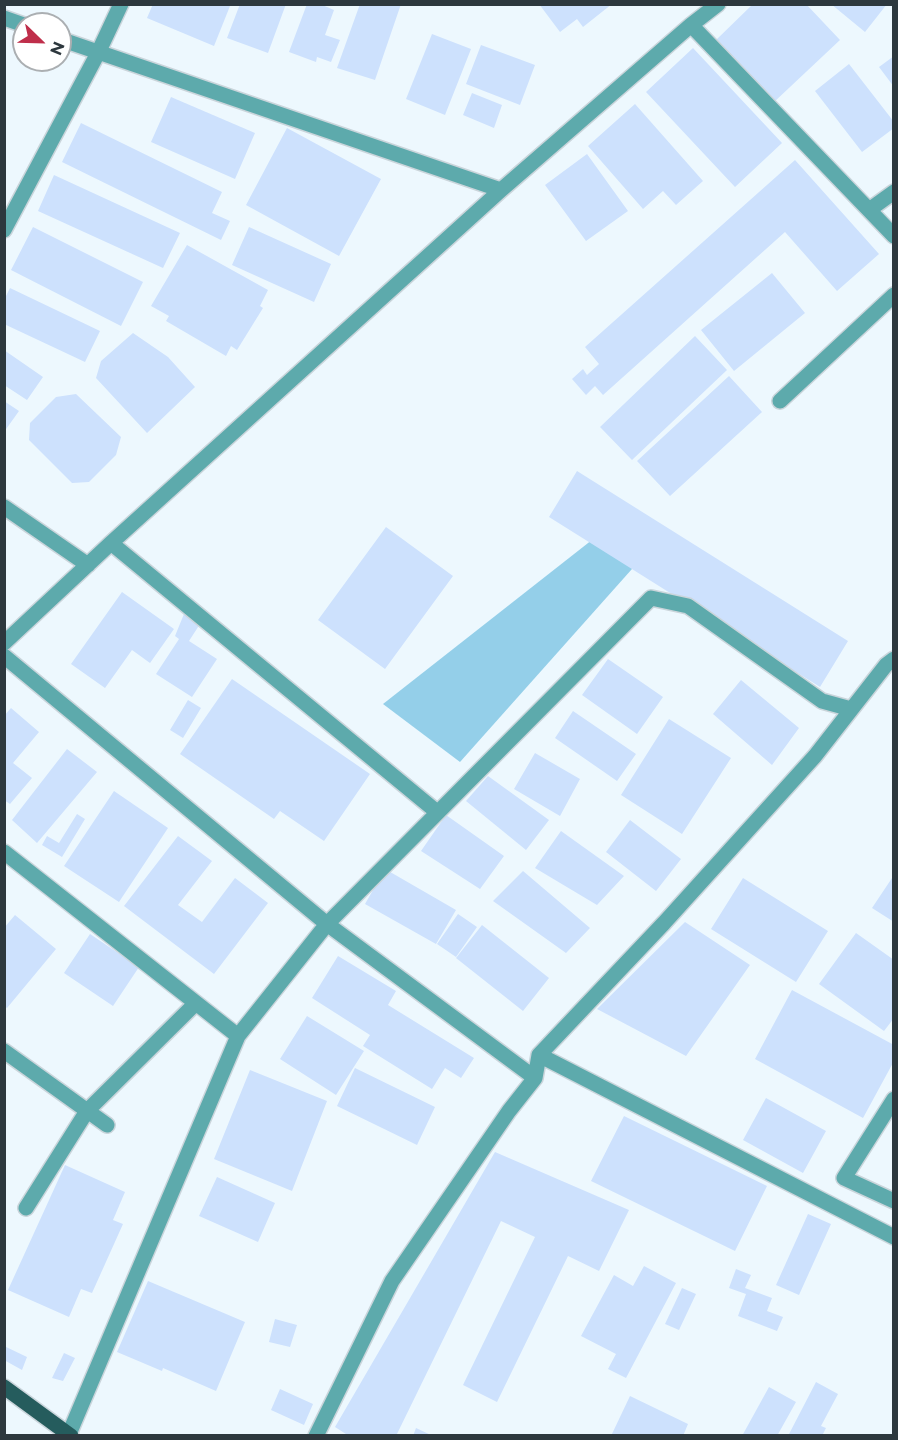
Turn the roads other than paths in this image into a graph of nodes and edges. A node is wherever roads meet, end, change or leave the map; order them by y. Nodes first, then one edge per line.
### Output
1 (121, 4) edge
2 (718, 4) edge
3 (691, 25) junction
4 (72, 43) edge
5 (98, 53) junction
6 (501, 190) junction
7 (894, 192) edge
8 (869, 210) junction
9 (4, 230) edge
10 (894, 236) edge
11 (894, 295) edge
12 (780, 401) dead end
13 (4, 507) edge
14 (111, 543) junction
15 (88, 565) junction
16 (4, 642) edge
17 (4, 656) edge
18 (891, 665) edge
19 (851, 709) junction
20 (437, 812) junction
21 (4, 852) edge
22 (327, 924) junction
23 (196, 1003) junction
24 (238, 1036) junction
25 (4, 1051) edge
26 (539, 1055) junction
27 (535, 1077) junction
28 (894, 1099) edge
29 (87, 1111) junction
30 (108, 1125) dead end
31 (894, 1201) edge
32 (26, 1208) dead end
33 (894, 1237) edge
34 (4, 1387) edge
35 (70, 1435) edge
36 (316, 1436) edge

1 - 5 street
2 - 3 street
3 - 6 street
3 - 8 street
4 - 5 street
5 - 6 street
5 - 9 street
6 - 14 street
7 - 8 street
8 - 10 street
11 - 12 street
13 - 15 street
14 - 15 street
14 - 20 street
15 - 16 street
17 - 22 street
18 - 19 street
19 - 20 street
19 - 26 street
20 - 22 street
21 - 23 street
22 - 24 street
22 - 27 street
23 - 24 street
23 - 29 street
24 - 35 street
25 - 29 street
26 - 27 street
26 - 33 street
27 - 36 street
28 - 31 street
29 - 30 street
29 - 32 street
34 - 35 main road

